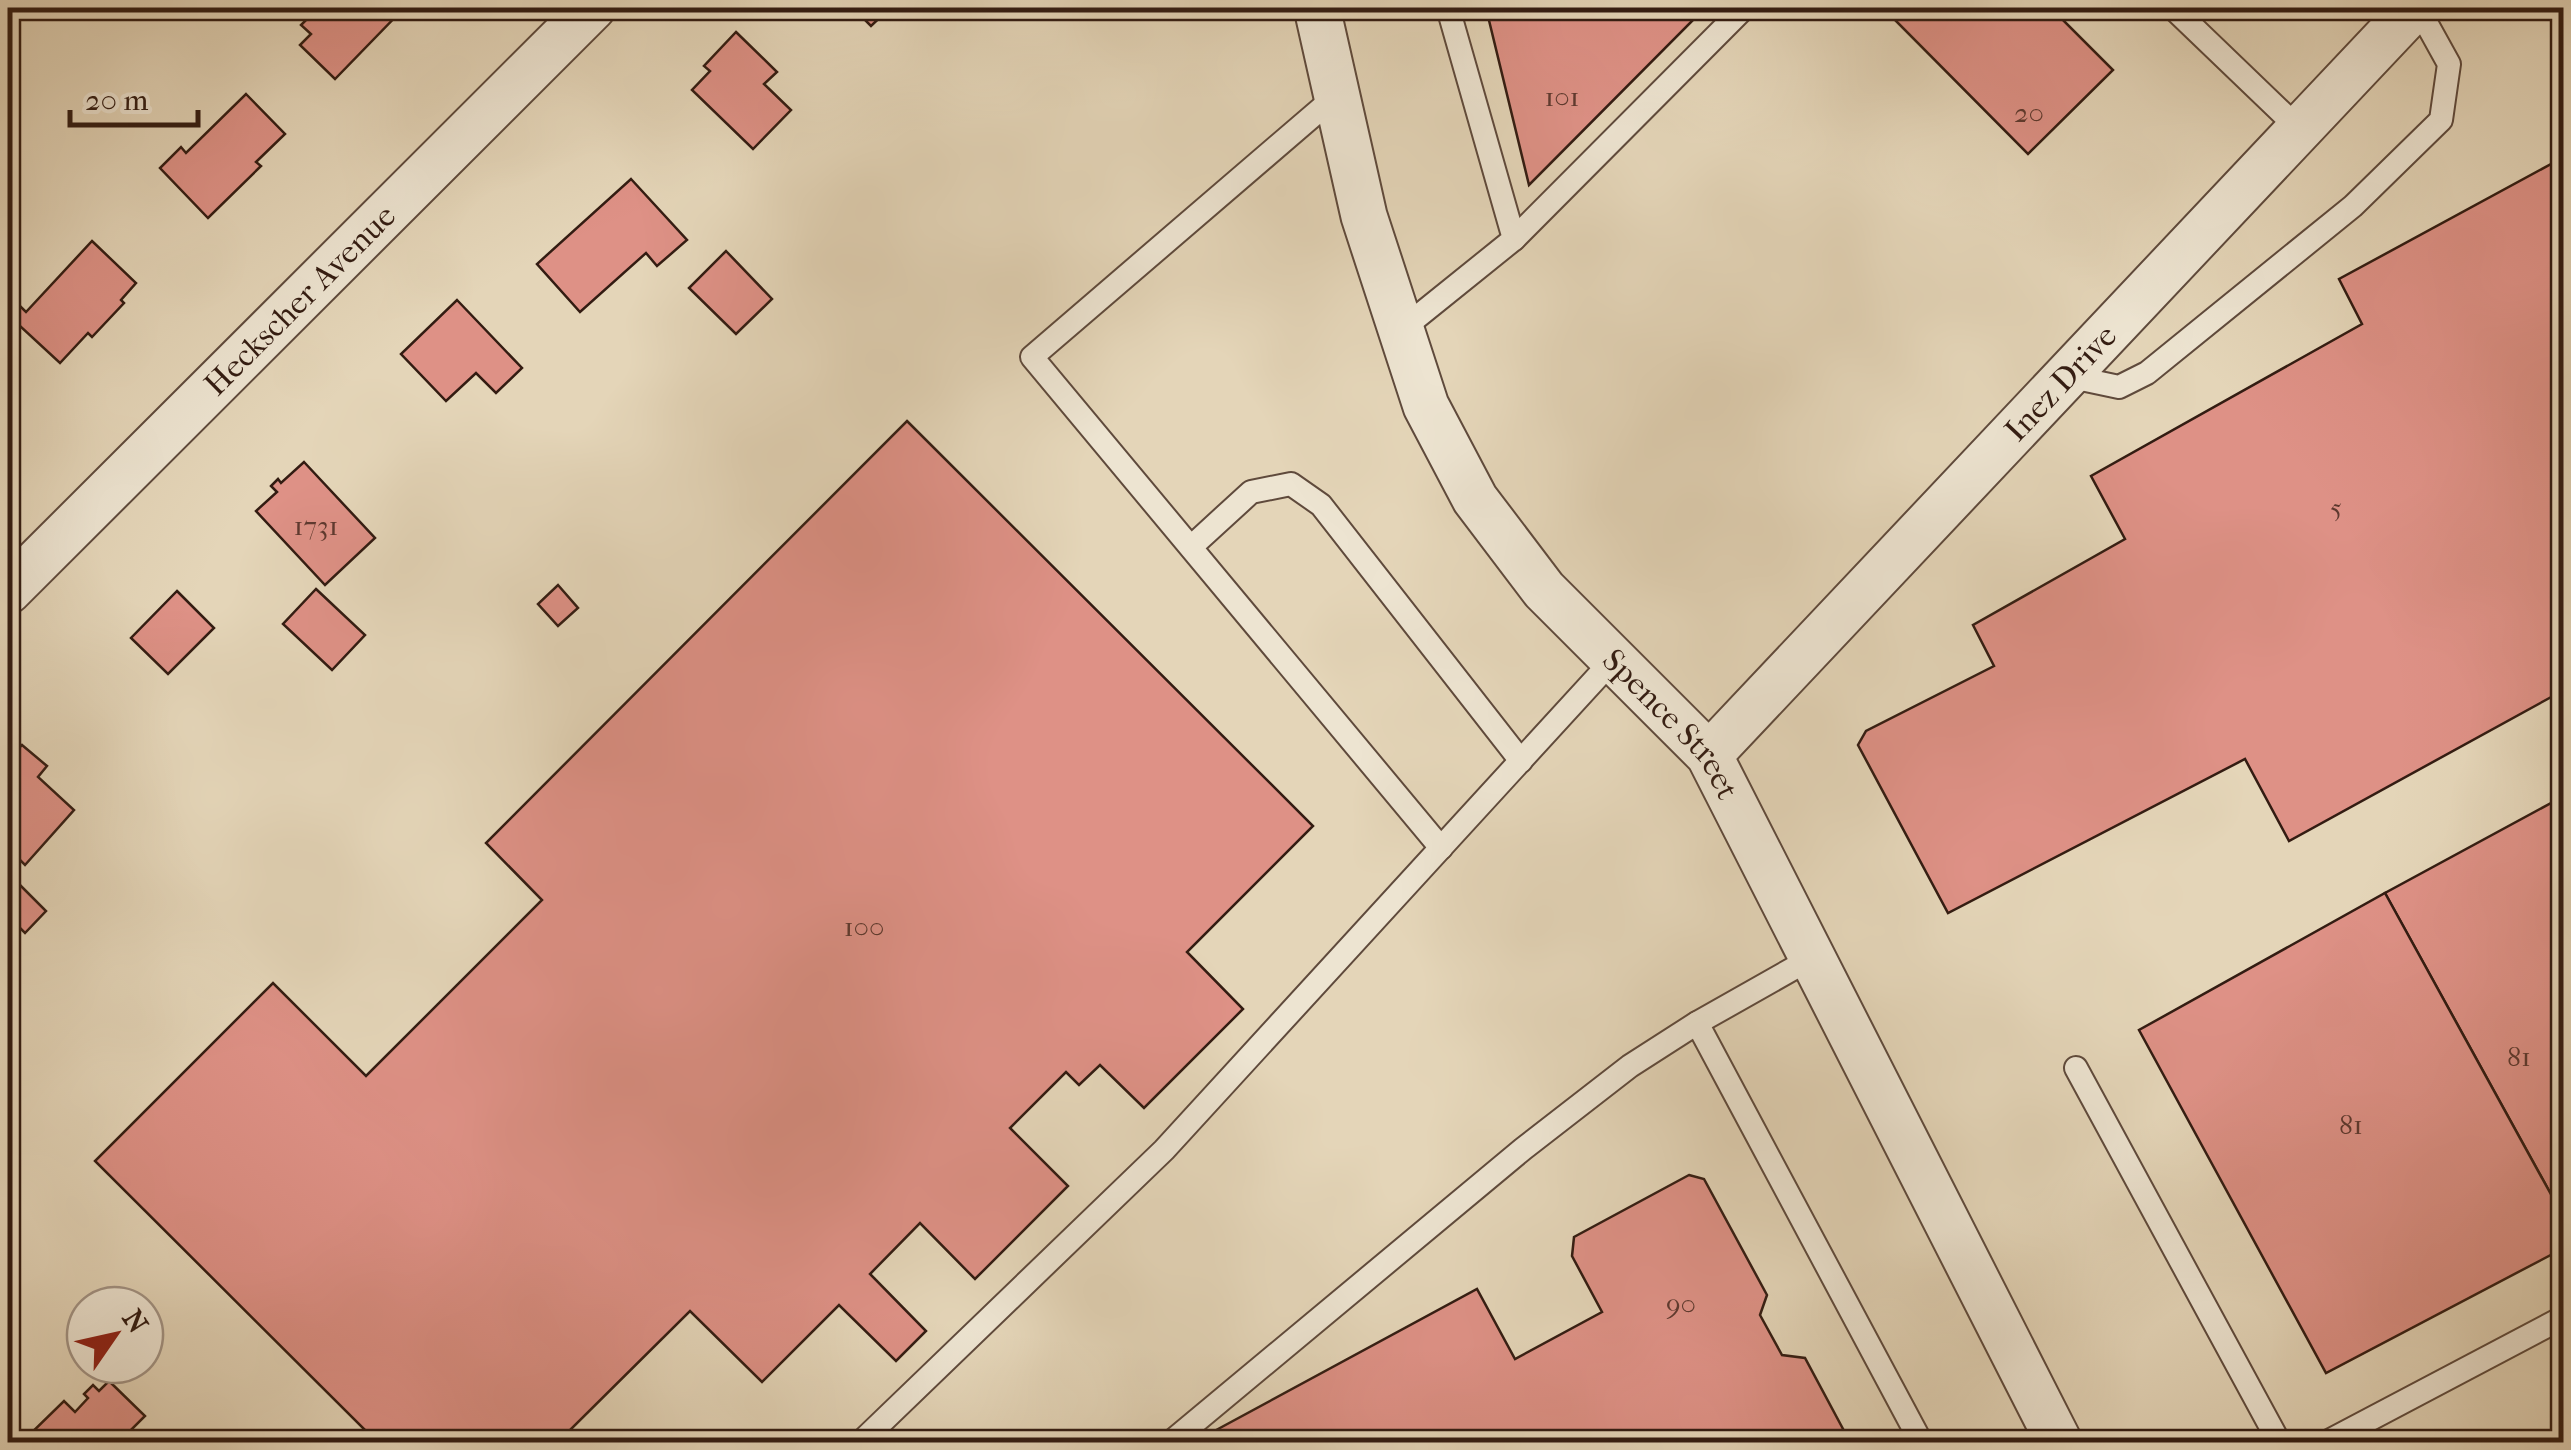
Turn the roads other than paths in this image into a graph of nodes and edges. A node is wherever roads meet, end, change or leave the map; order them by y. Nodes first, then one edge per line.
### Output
1 (592, 8) edge
2 (1317, 8) edge
3 (1448, 8) edge
4 (1744, 8) edge
5 (2172, 8) edge
6 (2416, 8) edge
7 (1337, 95) junction
8 (2299, 129) junction
9 (1514, 239) junction
10 (1402, 330) junction
11 (2067, 376) junction
12 (1192, 547) junction
13 (8, 591) edge
14 (1612, 661) junction
15 (1709, 755) junction
16 (1521, 760) junction
17 (1441, 848) junction
18 (1812, 958) junction
19 (1697, 1023) junction
20 (2076, 1068) dead end
21 (2564, 1317) edge
22 (861, 1442) edge
23 (1171, 1442) edge
24 (1922, 1442) edge
25 (2059, 1442) edge
26 (2279, 1442) edge
27 (2327, 1442) edge

1 - 13 street, Heckscher Avenue
2 - 7 street, Spence Street
3 - 9 lane
4 - 9 lane
5 - 8 lane
6 - 8 street, Inez Drive
6 - 11 lane
7 - 10 street, Spence Street
7 - 12 lane
8 - 11 street, Inez Drive
9 - 10 lane
10 - 14 street, Spence Street
11 - 15 street, Inez Drive
12 - 16 lane
12 - 17 lane
14 - 15 street, Spence Street
14 - 16 lane
15 - 18 street, Spence Street
16 - 17 lane
17 - 22 lane
18 - 19 lane
18 - 25 street, Spence Street
19 - 23 lane
19 - 24 lane
20 - 26 lane
21 - 27 lane

